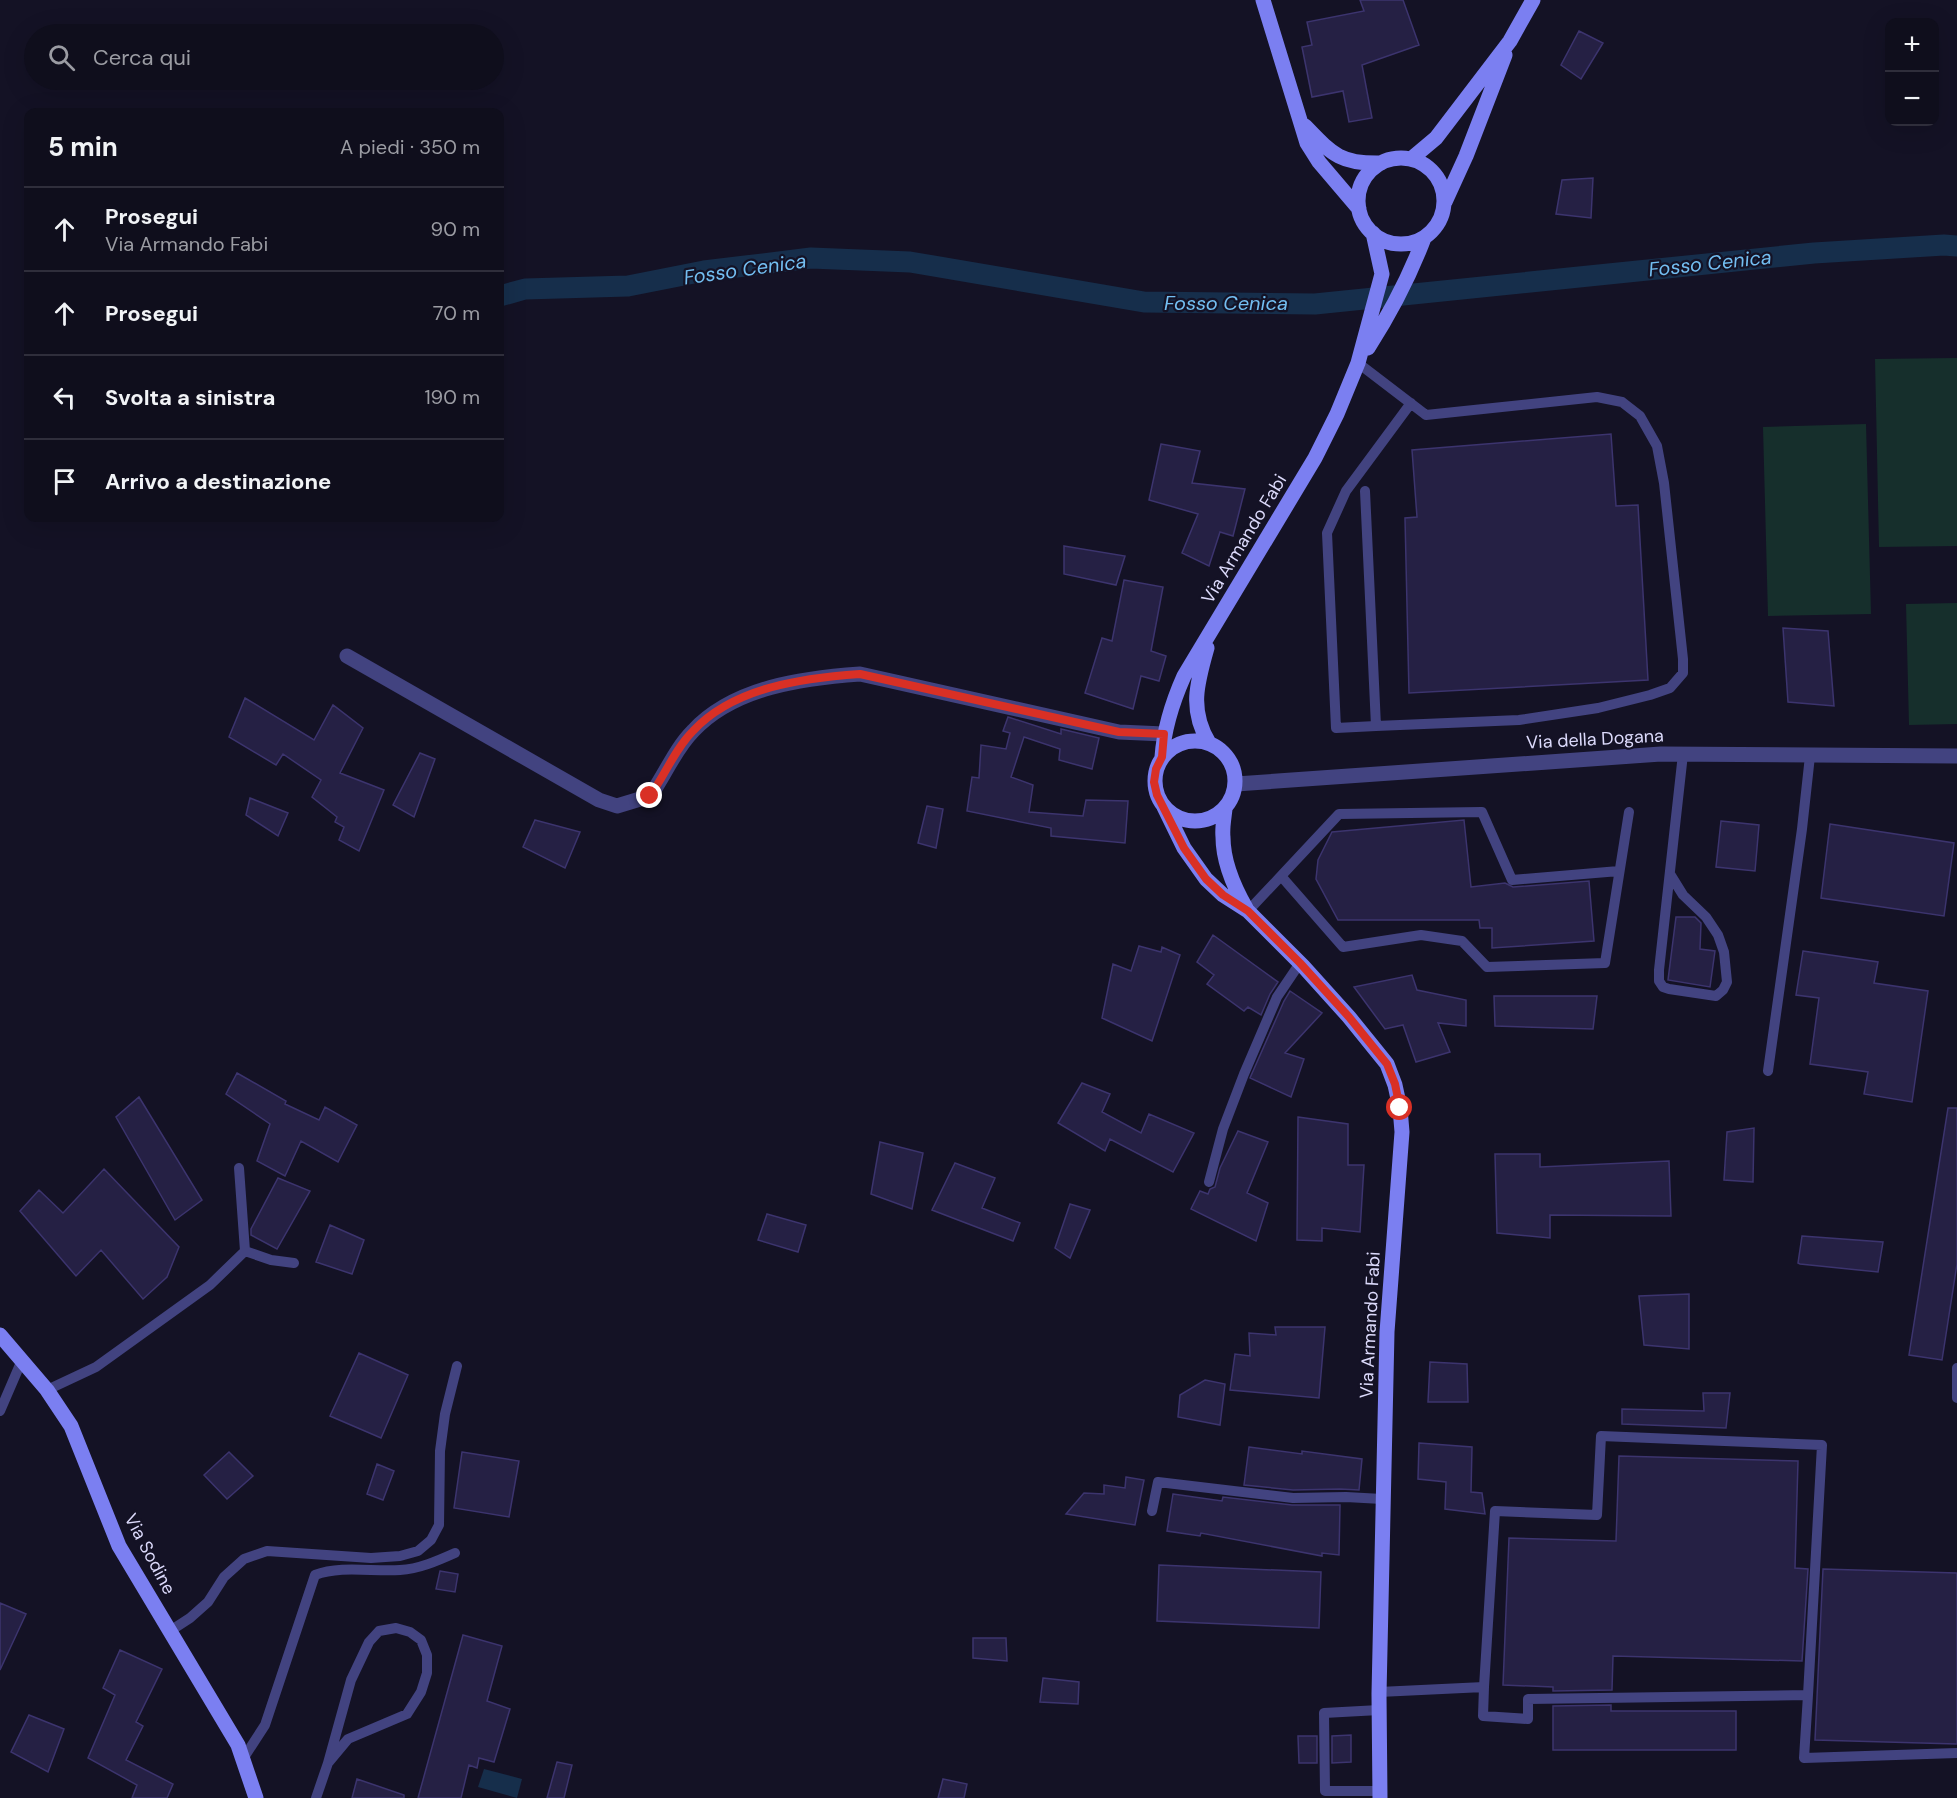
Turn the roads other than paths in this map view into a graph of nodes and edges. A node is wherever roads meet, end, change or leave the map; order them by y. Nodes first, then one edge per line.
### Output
1 (1263, 0) edge
2 (1533, 0) edge
3 (1510, 41) junction
4 (1300, 121) junction
5 (1411, 159) junction
6 (1382, 163) junction
7 (1445, 202) junction
8 (1359, 209) junction
9 (1373, 233) junction
10 (1424, 238) junction
11 (1358, 363) junction
12 (1411, 403) junction
13 (1365, 491) dead end
14 (1211, 631) junction
15 (347, 656) dead end
16 (1376, 726) junction
17 (1164, 734) junction
18 (1209, 743) junction
19 (1683, 754) junction
20 (1810, 756) junction
21 (1957, 756) edge
22 (1162, 757) junction
23 (1236, 783) junction
24 (1164, 807) junction
25 (1225, 809) junction
26 (1629, 812) dead end
27 (1619, 871) junction
28 (1670, 874) junction
29 (1281, 876) junction
30 (1248, 911) junction
31 (1300, 963) junction
32 (1768, 1071) dead end
33 (239, 1168) dead end
34 (1209, 1182) dead end
35 (245, 1251) junction
36 (294, 1263) dead end
37 (0, 1335) edge
38 (22, 1360) junction
39 (457, 1366) dead end
40 (1957, 1368) edge
41 (47, 1390) junction
42 (1957, 1398) edge
43 (0, 1411) edge
44 (1382, 1499) junction
45 (1152, 1511) dead end
46 (455, 1553) dead end
47 (170, 1631) junction
48 (1484, 1687) junction
49 (1379, 1692) junction
50 (1808, 1695) junction
51 (1379, 1710) junction
52 (1957, 1753) edge
53 (243, 1758) junction
54 (328, 1763) junction
55 (1380, 1794) edge
56 (256, 1798) edge
57 (316, 1798) edge

1 - 4 street
2 - 3 street
3 - 5 street
3 - 7 street
4 - 6 street
4 - 8 street
5 - 6 street
5 - 7 street
6 - 8 street
7 - 10 street
8 - 9 street
9 - 10 street
9 - 11 street, Via Armando Fabi
10 - 11 street, Via Armando Fabi
11 - 12 lane
11 - 14 street, Via Armando Fabi
12 - 16 lane
12 - 16 lane
13 - 16 lane
14 - 17 street, Via Armando Fabi
14 - 18 street
15 - 17 street
17 - 22 street, Via Armando Fabi
18 - 22 street
18 - 23 street
19 - 20 street, Via della Dogana
19 - 23 street, Via della Dogana
19 - 28 lane
20 - 21 street, Via della Dogana
20 - 32 lane
22 - 24 street
23 - 25 street
24 - 25 street
24 - 30 street
25 - 30 street
26 - 27 lane
27 - 29 lane
27 - 29 lane
28 - 28 lane
29 - 30 lane
30 - 31 street, Via Armando Fabi
31 - 34 lane
31 - 44 street, Via Armando Fabi
33 - 35 lane
35 - 36 lane
35 - 41 lane
37 - 38 street, Via Sodine
38 - 41 street, Via Sodine
38 - 43 lane
39 - 47 lane
40 - 42 lane
41 - 47 street, Via Sodine
44 - 45 lane
44 - 49 street, Via Armando Fabi
46 - 53 lane
47 - 53 street, Via Sodine
48 - 49 lane
48 - 50 lane
48 - 50 lane
49 - 51 street, Via Armando Fabi
50 - 52 lane
51 - 55 street, Via Armando Fabi
51 - 55 lane
53 - 56 street, Via Sodine
54 - 54 lane
54 - 57 lane

